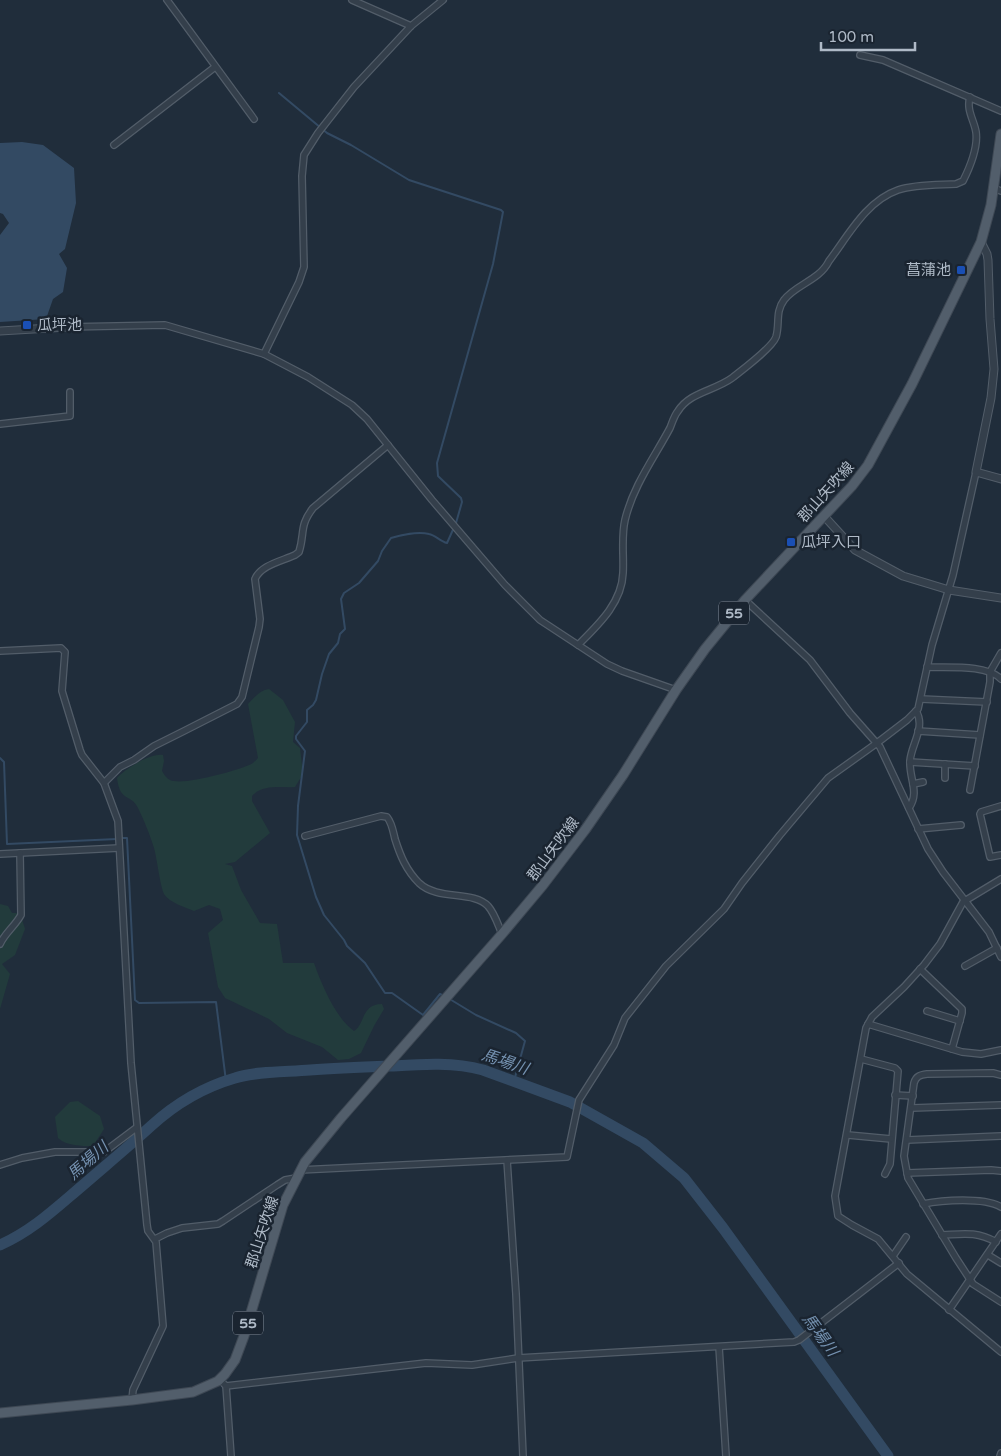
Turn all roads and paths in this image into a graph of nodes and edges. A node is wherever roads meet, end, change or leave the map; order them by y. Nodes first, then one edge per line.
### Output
1 (167, 0) edge
2 (352, 0) edge
3 (443, 0) edge
4 (411, 26) junction
5 (860, 56) dead end
6 (215, 67) junction
7 (970, 97) junction
8 (1001, 111) edge
9 (254, 118) dead end
10 (1001, 134) edge
11 (114, 145) dead end
12 (997, 190) edge
13 (981, 242) junction
14 (67, 327) joint
15 (0, 330) edge
16 (264, 354) junction
17 (70, 392) dead end
18 (0, 424) edge
19 (388, 445) junction
20 (976, 472) junction
21 (1001, 479) edge
22 (824, 516) junction
23 (949, 590) junction
24 (1001, 598) edge
25 (745, 600) junction
26 (578, 645) junction
27 (1, 651) edge
28 (1001, 652) edge
29 (927, 667) junction
30 (990, 672) junction
31 (1001, 679) edge
32 (676, 690) junction
33 (921, 699) junction
34 (987, 702) junction
35 (916, 711) junction
36 (918, 731) junction
37 (980, 735) junction
38 (877, 743) junction
39 (910, 762) junction
40 (945, 764) junction
41 (975, 766) junction
42 (945, 778) dead end
43 (923, 782) dead end
44 (104, 783) junction
45 (913, 784) junction
46 (970, 790) dead end
47 (1001, 806) edge
48 (909, 808) junction
49 (961, 825) dead end
50 (918, 829) junction
51 (305, 836) dead end
52 (119, 848) junction
53 (20, 853) junction
54 (0, 854) edge
55 (1001, 855) edge
56 (1001, 879) edge
57 (965, 899) junction
58 (502, 934) junction
59 (0, 944) edge
60 (997, 948) junction
61 (1001, 957) edge
62 (966, 966) dead end
63 (920, 969) junction
64 (927, 1011) dead end
65 (960, 1020) junction
66 (868, 1024) junction
67 (952, 1049) junction
68 (1001, 1050) edge
69 (861, 1059) junction
70 (1001, 1074) edge
71 (895, 1095) junction
72 (913, 1096) junction
73 (1001, 1105) edge
74 (912, 1108) junction
75 (137, 1130) junction
76 (848, 1134) junction
77 (1001, 1136) edge
78 (891, 1140) junction
79 (907, 1140) junction
80 (507, 1160) junction
81 (0, 1165) edge
82 (1001, 1171) edge
83 (907, 1173) junction
84 (298, 1174) junction
85 (885, 1174) dead end
86 (923, 1204) junction
87 (1001, 1207) edge
88 (1001, 1234) edge
89 (942, 1235) junction
90 (906, 1237) dead end
91 (155, 1239) junction
92 (996, 1242) junction
93 (988, 1255) junction
94 (893, 1256) junction
95 (899, 1263) junction
96 (1001, 1263) edge
97 (970, 1280) junction
98 (1001, 1302) edge
99 (949, 1310) junction
100 (719, 1346) junction
101 (1001, 1352) edge
102 (518, 1358) junction
103 (223, 1383) junction
104 (132, 1400) junction
105 (0, 1414) edge
106 (231, 1456) edge
107 (523, 1456) edge
108 (726, 1456) edge

1 - 6 street
2 - 4 street
3 - 4 street
4 - 16 street
5 - 7 street
6 - 9 street
6 - 11 street
7 - 8 street
7 - 26 street
10 - 12 main road, 郡山矢吹線 / 55
12 - 13 main road, 郡山矢吹線 / 55
13 - 20 street
13 - 22 main road, 郡山矢吹線 / 55
14 - 15 street
14 - 16 street
16 - 19 street
17 - 18 street
19 - 26 street
19 - 44 street
20 - 21 street
20 - 23 street
22 - 23 street
22 - 25 main road, 郡山矢吹線 / 55
23 - 24 street
23 - 29 street
25 - 32 main road, 郡山矢吹線 / 55
25 - 38 street
26 - 32 street
27 - 44 street
28 - 30 street
29 - 30 street
29 - 33 street
30 - 31 street
30 - 34 street
32 - 58 main road, 郡山矢吹線 / 55
33 - 34 street
33 - 35 street
34 - 37 street
35 - 36 street
35 - 38 street
36 - 37 street
36 - 39 street
37 - 41 street
38 - 48 street
38 - 80 street
39 - 40 street
39 - 45 street
40 - 41 street
40 - 42 street
41 - 46 street
43 - 45 street
44 - 52 street
45 - 48 street
47 - 55 street
48 - 50 street
49 - 50 street
50 - 57 street
51 - 58 street
52 - 53 street
52 - 75 street
53 - 54 street
53 - 59 street
56 - 57 street
57 - 60 street
57 - 63 street
58 - 84 main road, 郡山矢吹線 / 55
60 - 61 street
60 - 62 street
63 - 65 street
63 - 66 street
64 - 65 street
65 - 67 street
66 - 67 street
66 - 69 street
67 - 68 street
69 - 71 street
69 - 76 street
70 - 72 street
71 - 72 street
71 - 78 street
72 - 74 street
73 - 74 street
74 - 79 street
75 - 81 street
75 - 91 street
76 - 78 street
76 - 94 street
77 - 79 street
78 - 85 street
79 - 83 street
80 - 84 street
80 - 102 street
82 - 83 street
83 - 86 street
84 - 91 street
84 - 103 main road, 郡山矢吹線 / 55
86 - 87 street
86 - 89 street
88 - 92 street
89 - 92 street
89 - 97 street
90 - 94 street
91 - 104 street
92 - 93 street
93 - 96 street
93 - 97 street
94 - 95 street
95 - 99 street
95 - 100 street
97 - 98 street
97 - 99 street
99 - 101 street
100 - 102 street
100 - 108 street
102 - 103 street
102 - 107 street
103 - 104 main road, 郡山矢吹線 / 55
103 - 106 street
104 - 105 main road, 郡山矢吹線 / 55

